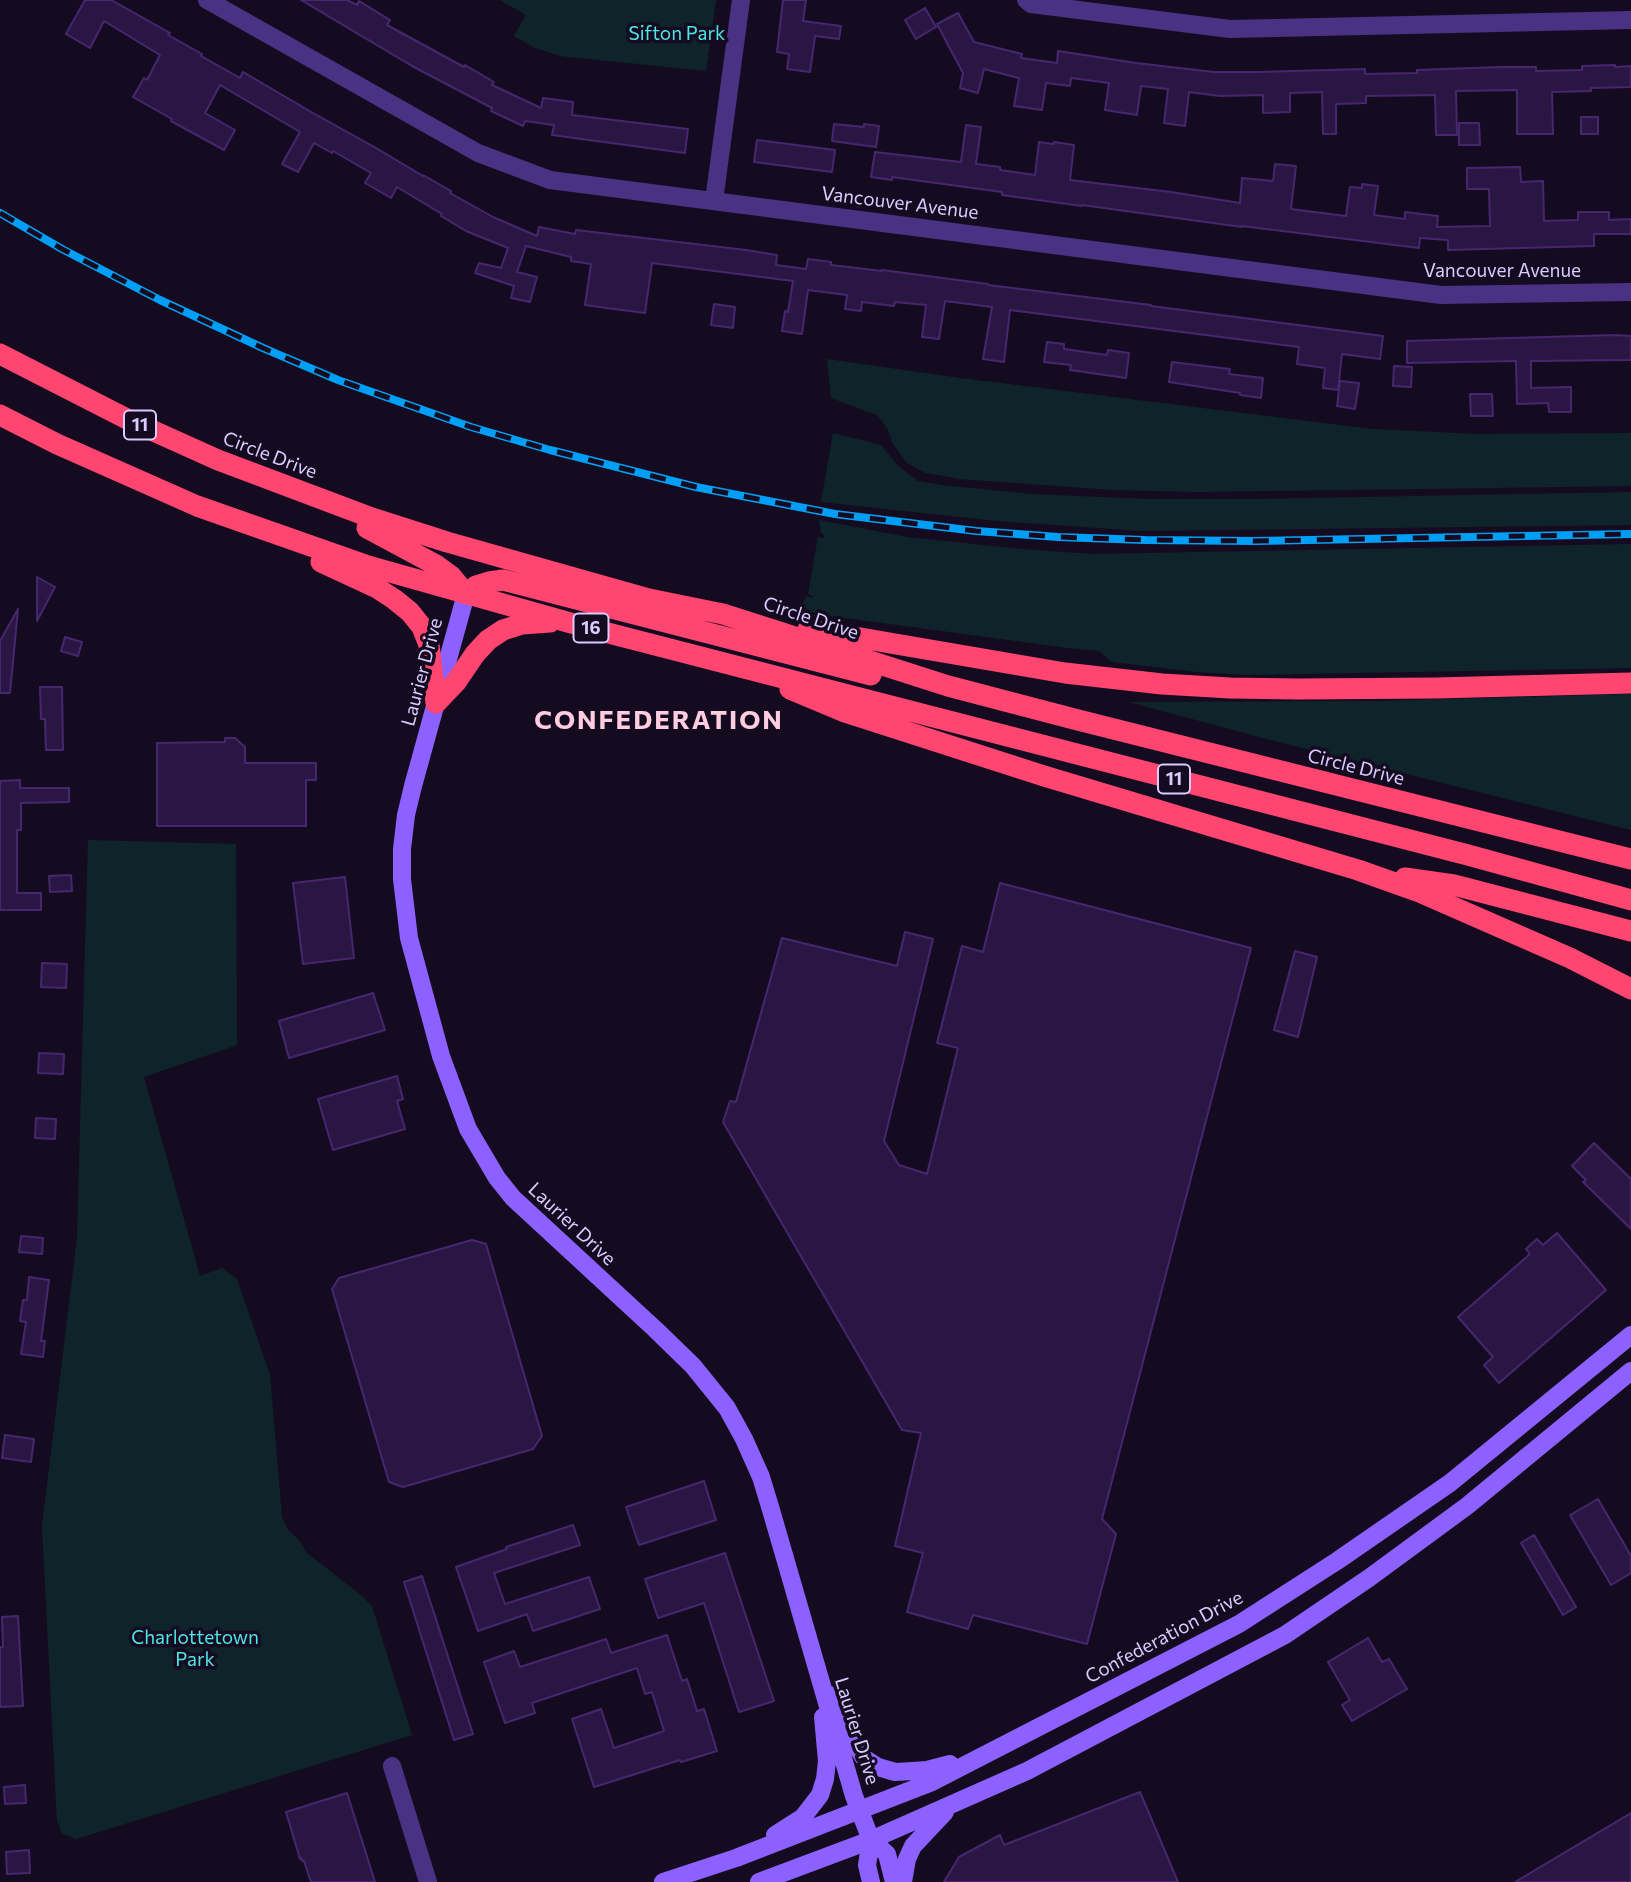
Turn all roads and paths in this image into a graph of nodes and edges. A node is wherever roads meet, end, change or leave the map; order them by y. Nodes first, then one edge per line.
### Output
1 (207, 0) edge
2 (741, 0) edge
3 (1026, 0) edge
4 (1631, 20) edge
5 (714, 201) junction
6 (1631, 292) edge
7 (0, 354) edge
8 (0, 415) edge
9 (284, 486) junction
10 (231, 518) junction
11 (466, 594) junction
12 (723, 614) junction
13 (585, 626) junction
14 (717, 659) junction
15 (1631, 683) edge
16 (948, 686) junction
17 (436, 704) junction
18 (1631, 859) edge
19 (1358, 870) junction
20 (1631, 900) edge
21 (1631, 930) edge
22 (1631, 989) edge
23 (1631, 1335) edge
24 (1631, 1371) edge
25 (819, 1679) junction
26 (980, 1757) junction
27 (392, 1766) dead end
28 (950, 1806) junction
29 (860, 1811) junction
30 (871, 1840) junction
31 (736, 1858) junction
32 (428, 1882) edge
33 (663, 1882) edge
34 (759, 1882) edge
35 (871, 1882) edge
36 (894, 1882) edge
37 (903, 1882) edge

1 - 5 street, Vancouver Avenue
2 - 5 street
3 - 4 street
5 - 6 street, Vancouver Avenue
7 - 9 highway, Circle Drive / 11
8 - 10 highway
9 - 11 highway
9 - 12 highway, Circle Drive / 11
10 - 11 highway
10 - 17 highway
11 - 13 highway, 16
11 - 16 highway
11 - 17 main road, Laurier Drive
12 - 15 highway
12 - 16 highway, Circle Drive / 11
13 - 14 highway, 16
13 - 17 highway, 16
14 - 19 highway
14 - 20 highway, 11
16 - 18 highway, Circle Drive / 11
17 - 25 main road, Laurier Drive
19 - 21 highway
19 - 22 highway
23 - 26 main road, Confederation Drive
24 - 28 main road
25 - 26 main road
25 - 29 main road, Laurier Drive
25 - 31 main road
26 - 29 main road, Confederation Drive
27 - 32 street
28 - 30 main road
28 - 37 main road
29 - 30 main road, Laurier Drive
29 - 31 main road, Confederation Drive
30 - 34 main road
30 - 35 main road, Laurier Drive
30 - 36 main road, Laurier Drive
31 - 33 main road, Confederation Drive

